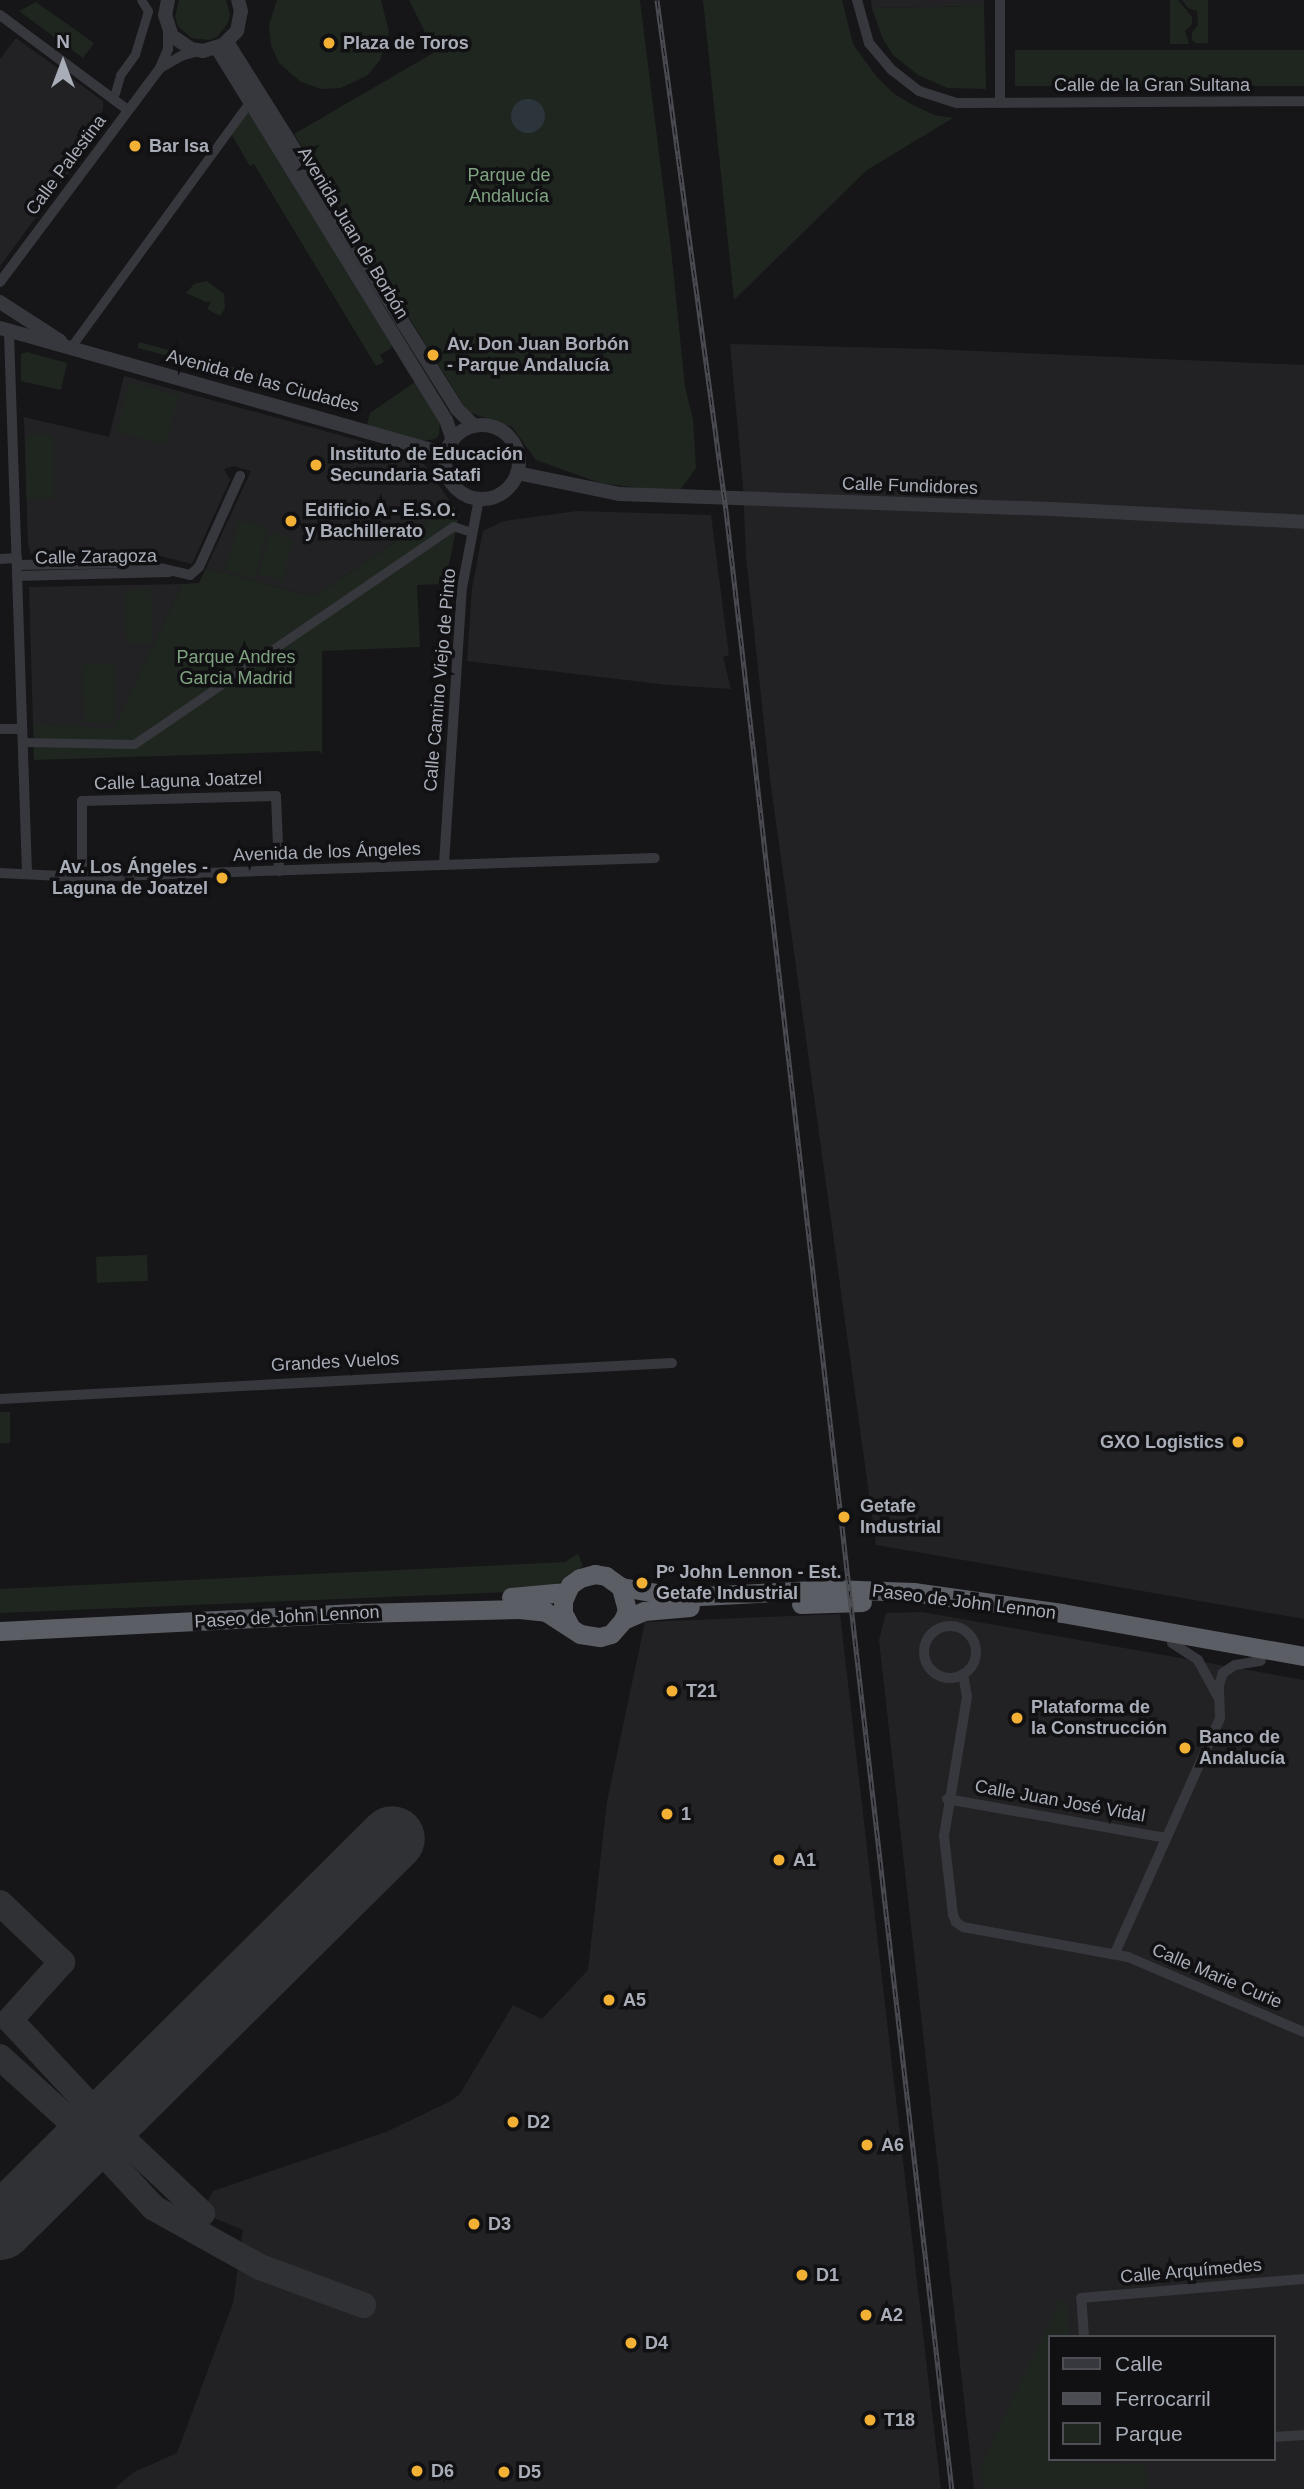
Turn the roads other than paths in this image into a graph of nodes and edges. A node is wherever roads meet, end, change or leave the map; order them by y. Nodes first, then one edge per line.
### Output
1 (141, 0) edge
2 (168, 0) edge
3 (239, 0) edge
4 (857, 0) edge
5 (1000, 0) edge
6 (0, 15) edge
7 (167, 26) junction
8 (216, 47) junction
9 (160, 68) junction
10 (115, 93) dead end
11 (250, 101) junction
12 (1304, 101) edge
13 (1000, 103) junction
14 (128, 110) junction
15 (0, 282) edge
16 (0, 302) edge
17 (27, 320) junction
18 (9, 332) edge
19 (70, 348) junction
20 (474, 426) junction
21 (453, 440) junction
22 (446, 454) junction
23 (517, 473) junction
24 (240, 476) dead end
25 (479, 499) junction
26 (1304, 522) edge
27 (472, 531) junction
28 (0, 559) edge
29 (17, 567) junction
30 (0, 729) edge
31 (22, 729) junction
32 (23, 743) junction
33 (655, 858) dead end
34 (444, 864) junction
35 (279, 871) junction
36 (0, 873) edge
37 (27, 873) junction
38 (82, 877) junction
39 (672, 1363) dead end
40 (0, 1399) edge
41 (621, 1587) junction
42 (566, 1592) junction
43 (680, 1603) junction
44 (0, 1619) edge
45 (1061, 1619) junction
46 (624, 1620) junction
47 (570, 1626) junction
48 (0, 1631) edge
49 (1172, 1643) junction
50 (1304, 1656) edge
51 (1261, 1661) junction
52 (1304, 1668) edge
53 (963, 1674) junction
54 (1221, 1702) junction
55 (947, 1799) junction
56 (1166, 1838) junction
57 (1115, 1954) junction
58 (1304, 2032) edge
59 (1304, 2278) edge
60 (1084, 2335) edge
61 (1304, 2435) edge
62 (1276, 2437) edge

1 - 10 street
2 - 7 street
3 - 8 street
4 - 13 street, Calle de la Gran Sultana
5 - 13 street
6 - 14 street
7 - 8 street
7 - 9 street, Calle Palestina
8 - 9 street, Calle Palestina
8 - 11 street, Avenida Juan de Borbón
8 - 20 street, Avenida Juan de Borbón
9 - 14 street, Calle Palestina
11 - 19 street
11 - 21 street, Avenida Juan de Borbón
12 - 13 street, Calle de la Gran Sultana
14 - 15 street, Calle Palestina
16 - 17 street, Avenida de las Ciudades
17 - 18 street
17 - 19 street, Avenida de las Ciudades
18 - 19 street, Avenida de las Ciudades
18 - 29 street
19 - 22 street, Avenida de las Ciudades
20 - 21 street
20 - 23 street
21 - 22 street
22 - 25 street
23 - 25 street
23 - 26 street, Calle Fundidores
24 - 29 street, Calle Zaragoza
25 - 27 street, Calle Camino Viejo de Pinto
27 - 32 street
27 - 34 street, Calle Camino Viejo de Pinto
28 - 29 street, Calle Zaragoza
29 - 31 street
30 - 31 street
31 - 32 street
32 - 37 street
33 - 34 street, Avenida de los Ángeles
34 - 35 street, Avenida de los Ángeles
35 - 38 street, Avenida de los Ángeles
35 - 38 street, Calle Laguna Joatzel
36 - 37 street, Avenida de los Ángeles
37 - 38 street, Avenida de los Ángeles
39 - 40 street, Grandes Vuelos
41 - 42 highway
41 - 43 highway, Paseo de John Lennon
41 - 46 highway
42 - 44 highway, Paseo de John Lennon
42 - 47 highway
43 - 45 highway, Paseo de John Lennon
43 - 46 highway, Paseo de John Lennon
45 - 49 highway, Paseo de John Lennon
45 - 50 highway, Paseo de John Lennon
46 - 47 highway
47 - 48 highway, Paseo de John Lennon
49 - 51 highway, Paseo de John Lennon
49 - 54 street
51 - 52 highway, Paseo de John Lennon
51 - 54 street
53 - 53 street
53 - 55 street
54 - 56 street
55 - 56 street, Calle Juan José Vidal
55 - 57 street, Calle Marie Curie
56 - 57 street
57 - 58 street, Calle Marie Curie
59 - 60 street, Calle Arquímedes
61 - 62 street

